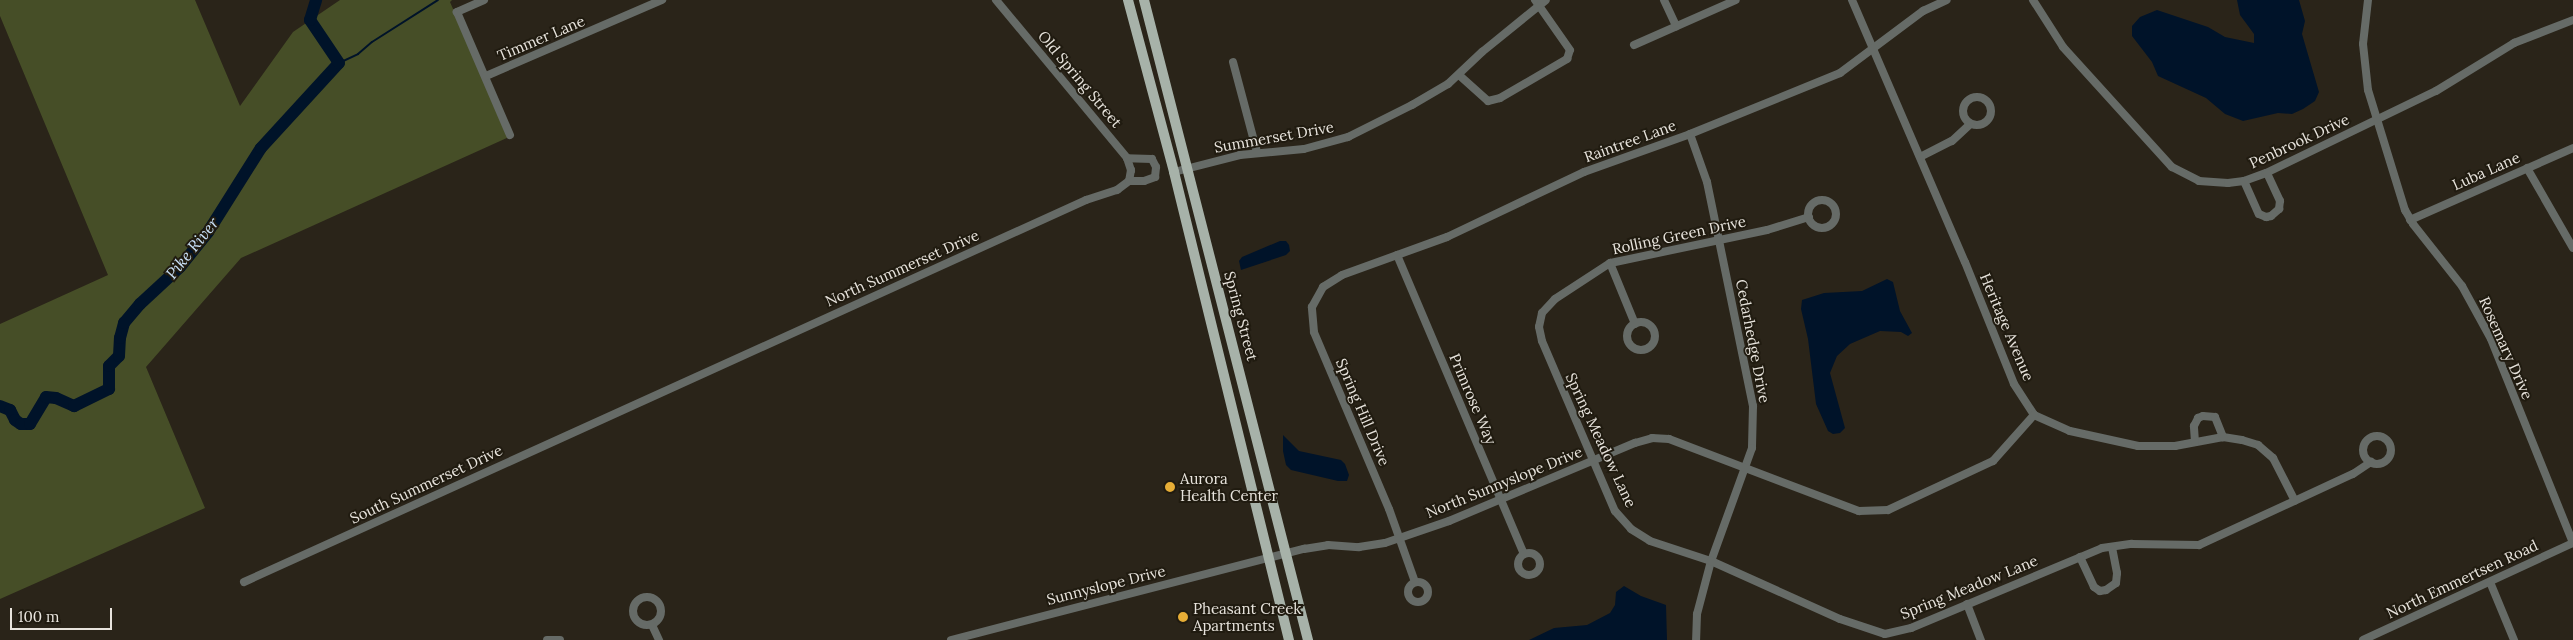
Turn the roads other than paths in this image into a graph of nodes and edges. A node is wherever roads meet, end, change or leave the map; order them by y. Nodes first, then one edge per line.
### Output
1 (484, 0) edge
2 (662, 0) edge
3 (996, 0) edge
4 (1128, 0) edge
5 (1144, 0) edge
6 (1546, 0) edge
7 (1664, 0) edge
8 (1736, 0) edge
9 (1852, 0) edge
10 (1947, 0) edge
11 (2033, 0) edge
12 (2368, 0) edge
13 (1537, 3) edge
14 (2573, 20) edge
15 (1676, 26) junction
16 (1634, 45) dead end
17 (1873, 50) junction
18 (1233, 62) dead end
19 (1458, 74) junction
20 (486, 76) junction
21 (2377, 120) junction
22 (1970, 124) dead end
23 (1690, 134) junction
24 (510, 135) dead end
25 (2573, 148) edge
26 (1257, 152) junction
27 (1920, 157) junction
28 (1127, 158) junction
29 (2527, 168) junction
30 (1188, 169) junction
31 (1174, 172) junction
32 (2267, 173) junction
33 (1129, 181) junction
34 (2244, 181) junction
35 (1809, 217) dead end
36 (2410, 220) junction
37 (1719, 241) junction
38 (2573, 248) edge
39 (1397, 255) junction
40 (1610, 264) junction
41 (1316, 295) joint
42 (1541, 316) joint
43 (1634, 324) dead end
44 (620, 410) joint
45 (2034, 415) junction
46 (2223, 437) junction
47 (2195, 442) junction
48 (1593, 461) junction
49 (2371, 462) dead end
50 (1746, 466) junction
51 (1501, 500) junction
52 (2295, 501) junction
53 (1400, 538) junction
54 (2573, 543) edge
55 (2112, 547) junction
56 (1286, 553) junction
57 (1524, 554) dead end
58 (2080, 557) junction
59 (1268, 558) junction
60 (1711, 561) junction
61 (244, 582) dead end
62 (1415, 582) dead end
63 (2490, 582) junction
64 (1966, 604) junction
65 (652, 625) dead end
66 (548, 640) edge
67 (560, 640) edge
68 (659, 640) edge
69 (951, 640) edge
70 (1290, 640) edge
71 (1308, 640) edge
72 (1696, 640) edge
73 (1982, 640) edge
74 (2363, 640) edge
75 (2514, 640) edge

1 - 20 street
2 - 20 street, Timmer Lane
3 - 28 street, Old Spring Street
4 - 31 main road, Spring Street
5 - 30 main road, Spring Street
6 - 13 street, Summerset Drive
7 - 15 street
8 - 15 street
9 - 17 street, Heritage Avenue
10 - 17 street, Raintree Lane
11 - 34 street, Penbrook Drive
12 - 21 street, Rosemary Drive
13 - 19 street, Summerset Drive
13 - 19 street
14 - 21 street, Penbrook Drive
15 - 16 street
17 - 23 street, Raintree Lane
17 - 27 street, Heritage Avenue
18 - 26 street
19 - 26 street, Summerset Drive
20 - 24 street
21 - 32 street, Penbrook Drive
21 - 36 street, Rosemary Drive
22 - 27 street
23 - 37 street, Cedarhedge Drive
23 - 39 street, Raintree Lane
25 - 29 street, Luba Lane
26 - 30 street, Summerset Drive
27 - 45 street, Heritage Avenue
28 - 33 street
28 - 33 street, North Summerset Drive
29 - 36 street, Luba Lane
29 - 38 street
30 - 31 street, Summerset Drive
30 - 56 main road, Spring Street
31 - 59 main road, Spring Street
32 - 34 street, Penbrook Drive
32 - 34 street
33 - 44 street, North Summerset Drive
35 - 37 street, Rolling Green Drive
36 - 54 street, Rosemary Drive
37 - 40 street, Rolling Green Drive
37 - 50 street, Cedarhedge Drive
39 - 41 street, Raintree Lane
39 - 51 street, Primrose Way
40 - 42 street, Rolling Green Drive
40 - 43 street
41 - 53 street, Spring Hill Drive
42 - 48 street, Spring Meadow Lane
44 - 61 street, South Summerset Drive
45 - 47 street
45 - 50 street
46 - 47 street
46 - 47 street
46 - 52 street
48 - 50 street, North Sunnyslope Drive
48 - 51 street, North Sunnyslope Drive
48 - 60 street, Spring Meadow Lane
49 - 52 street, Spring Meadow Lane
50 - 60 street, Cedarhedge Drive
51 - 53 street, North Sunnyslope Drive
51 - 57 street, Primrose Way
52 - 55 street, Spring Meadow Lane
53 - 56 street, North Sunnyslope Drive
53 - 62 street, Spring Hill Drive
54 - 63 street, North Emmertsen Road
55 - 58 street, Spring Meadow Lane
55 - 58 street
56 - 59 street, North Sunnyslope Drive
56 - 71 main road, Spring Street
58 - 64 street, Spring Meadow Lane
59 - 69 street, Sunnyslope Drive
59 - 70 main road, Spring Street
60 - 64 street, Spring Meadow Lane
60 - 72 street, Cedarhedge Drive
63 - 74 street, North Emmertsen Road
63 - 75 street
64 - 73 street
65 - 68 street
66 - 67 street

